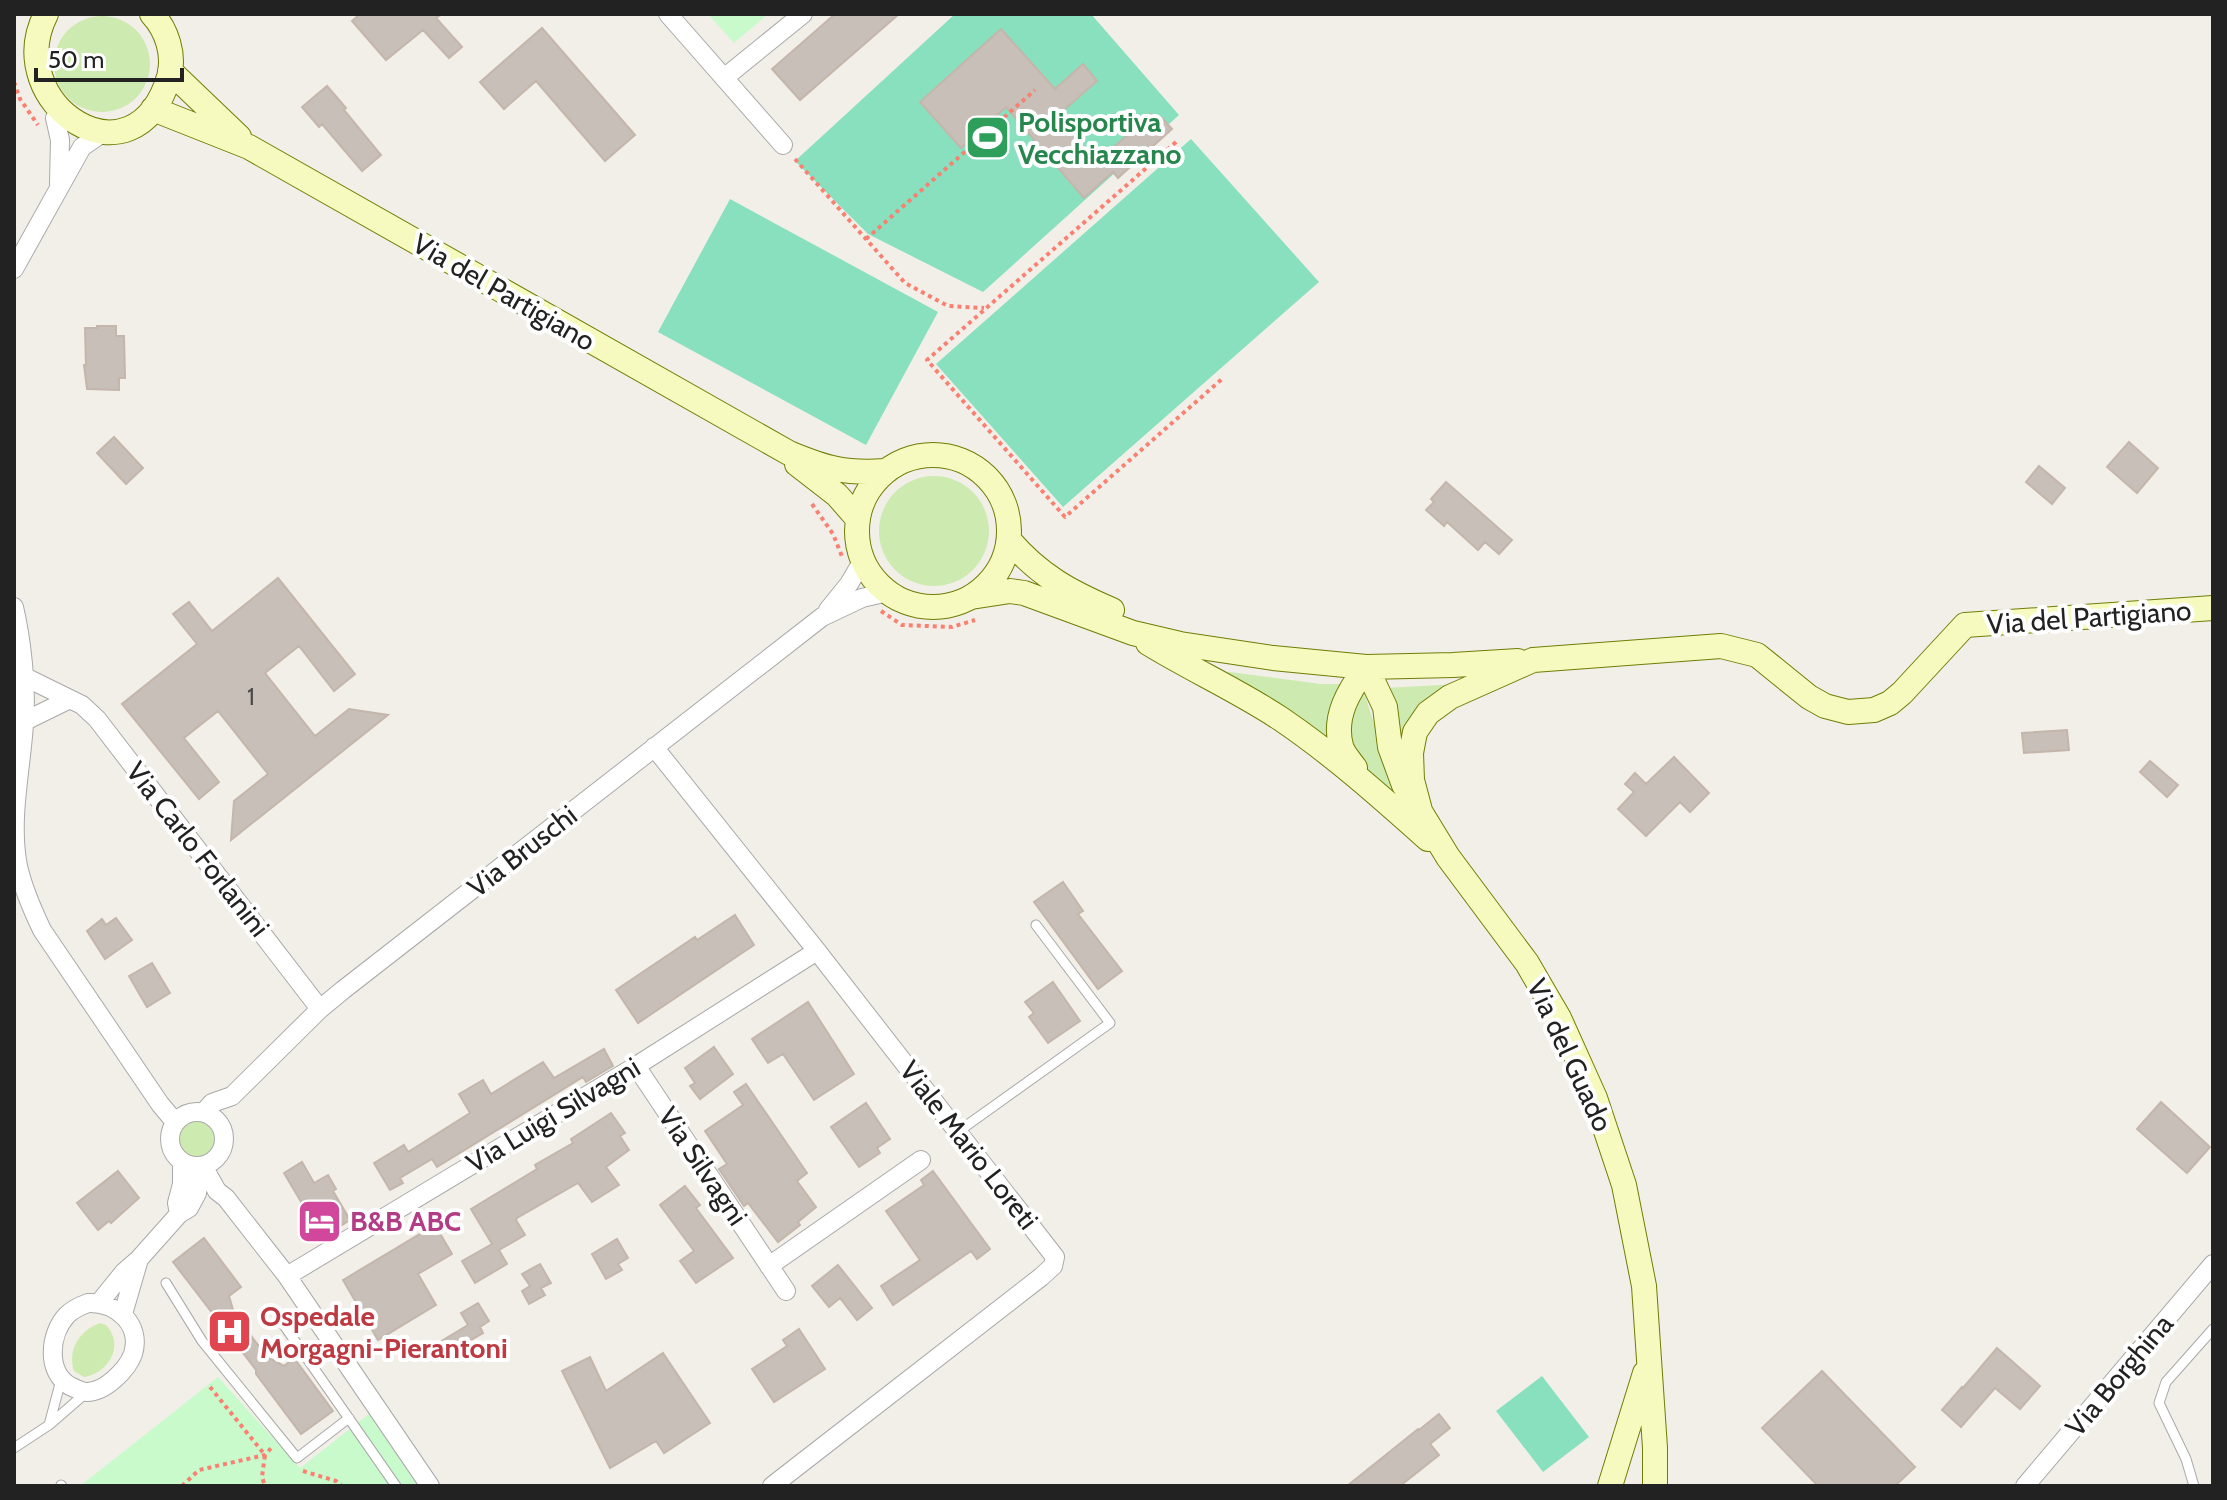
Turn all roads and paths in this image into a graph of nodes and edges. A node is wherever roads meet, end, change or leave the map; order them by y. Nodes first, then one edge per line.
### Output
1 (46, 14) edge
2 (668, 14) edge
3 (803, 14) edge
4 (158, 16) edge
5 (22, 37) edge
6 (170, 71) junction
7 (724, 78) junction
8 (14, 82) edge
9 (1035, 90) dead end
10 (153, 109) junction
11 (58, 129) junction
12 (104, 132) junction
13 (1176, 142) dead end
14 (783, 145) joint
15 (249, 147) junction
16 (59, 187) junction
17 (866, 239) junction
18 (14, 269) edge
19 (987, 308) junction
20 (1222, 379) dead end
21 (759, 437) junction
22 (885, 471) junction
23 (806, 496) dead end
24 (858, 519) junction
25 (1009, 540) junction
26 (863, 560) junction
27 (849, 584) junction
28 (888, 592) junction
29 (862, 598) junction
30 (14, 607) edge
31 (974, 608) junction
32 (2213, 608) edge
33 (822, 617) junction
34 (1133, 633) junction
35 (1219, 649) junction
36 (1533, 660) junction
37 (1366, 667) junction
38 (23, 676) junction
39 (68, 700) junction
40 (25, 721) junction
41 (654, 747) junction
42 (1371, 789) junction
43 (1421, 814) junction
44 (1448, 857) junction
45 (1036, 925) dead end
46 (817, 951) junction
47 (320, 1009) junction
48 (636, 1066) junction
49 (232, 1096) junction
50 (204, 1112) junction
51 (175, 1122) junction
52 (224, 1131) junction
53 (959, 1131) junction
54 (222, 1152) junction
55 (921, 1160) dead end
56 (195, 1165) junction
57 (226, 1198) junction
58 (139, 1259) junction
59 (2213, 1264) edge
60 (769, 1266) junction
61 (287, 1276) junction
62 (166, 1283) dead end
63 (786, 1291) dead end
64 (99, 1303) junction
65 (123, 1314) junction
66 (281, 1321) dead end
67 (2213, 1329) edge
68 (1649, 1359) junction
69 (61, 1380) junction
70 (210, 1387) dead end
71 (87, 1392) junction
72 (349, 1418) junction
73 (49, 1425) junction
74 (14, 1448) edge
75 (265, 1455) junction
76 (297, 1458) junction
77 (182, 1486) edge
78 (265, 1486) edge
79 (342, 1486) edge
80 (396, 1486) edge
81 (430, 1486) edge
82 (772, 1486) edge
83 (1610, 1486) edge
84 (1655, 1486) edge
85 (2025, 1486) edge
86 (2194, 1486) edge

1 - 5 main road
2 - 7 street
3 - 7 street
4 - 6 main road
5 - 11 main road
6 - 10 main road
6 - 15 main road, Via del Partigiano
7 - 14 street
8 - 11 path
9 - 17 path
10 - 12 main road
10 - 15 main road, Via del Partigiano
11 - 12 main road
11 - 16 street
12 - 16 street
13 - 19 path
14 - 17 path
15 - 21 main road, Via del Partigiano
16 - 18 street
17 - 19 path
19 - 20 path
21 - 22 main road, Via del Partigiano
21 - 24 main road, Via del Partigiano
22 - 24 main road
22 - 25 main road
23 - 27 path
24 - 26 main road
25 - 31 main road
25 - 35 main road
26 - 27 street, Via Bruschi
26 - 28 main road
27 - 33 street, Via Bruschi
28 - 29 street, Via Bruschi
28 - 31 main road
29 - 31 path
29 - 33 street, Via Bruschi
30 - 38 street
31 - 34 main road
32 - 36 main road, Via del Partigiano
33 - 41 street, Via Bruschi
34 - 35 main road
34 - 42 main road
35 - 37 main road
36 - 37 main road
36 - 43 main road
37 - 42 main road
37 - 43 main road, Via del Guado
38 - 39 street, Via Carlo Forlanini
38 - 40 street
39 - 40 street
39 - 47 street, Via Carlo Forlanini
40 - 51 street
41 - 46 street, Viale Mario Loreti
41 - 47 street, Via Bruschi
42 - 44 main road
43 - 44 main road, Via del Guado
44 - 68 main road, Via del Guado
45 - 53 lane
46 - 48 street, Via Luigi Silvagni
46 - 53 street, Viale Mario Loreti
47 - 49 street, Via Bruschi
48 - 60 street, Via Silvagni
48 - 61 street, Via Luigi Silvagni
49 - 50 street, Via Bruschi
49 - 52 street
50 - 51 street
50 - 52 street
51 - 56 street
52 - 54 street
53 - 82 street, Viale Mario Loreti
54 - 56 street
54 - 57 street
55 - 60 street
56 - 57 street
56 - 58 street
57 - 61 street
58 - 64 street
58 - 65 street
59 - 85 street, Via Borghina
60 - 63 street, Via Silvagni
61 - 81 street
62 - 76 lane
64 - 65 street
64 - 69 street
65 - 71 street
66 - 72 lane
67 - 86 lane
68 - 83 main road
68 - 84 main road, Via del Guado
69 - 71 street
69 - 73 lane
70 - 75 path
71 - 73 lane
72 - 76 lane
72 - 80 lane
73 - 74 lane
75 - 77 path
75 - 78 path
76 - 79 path

